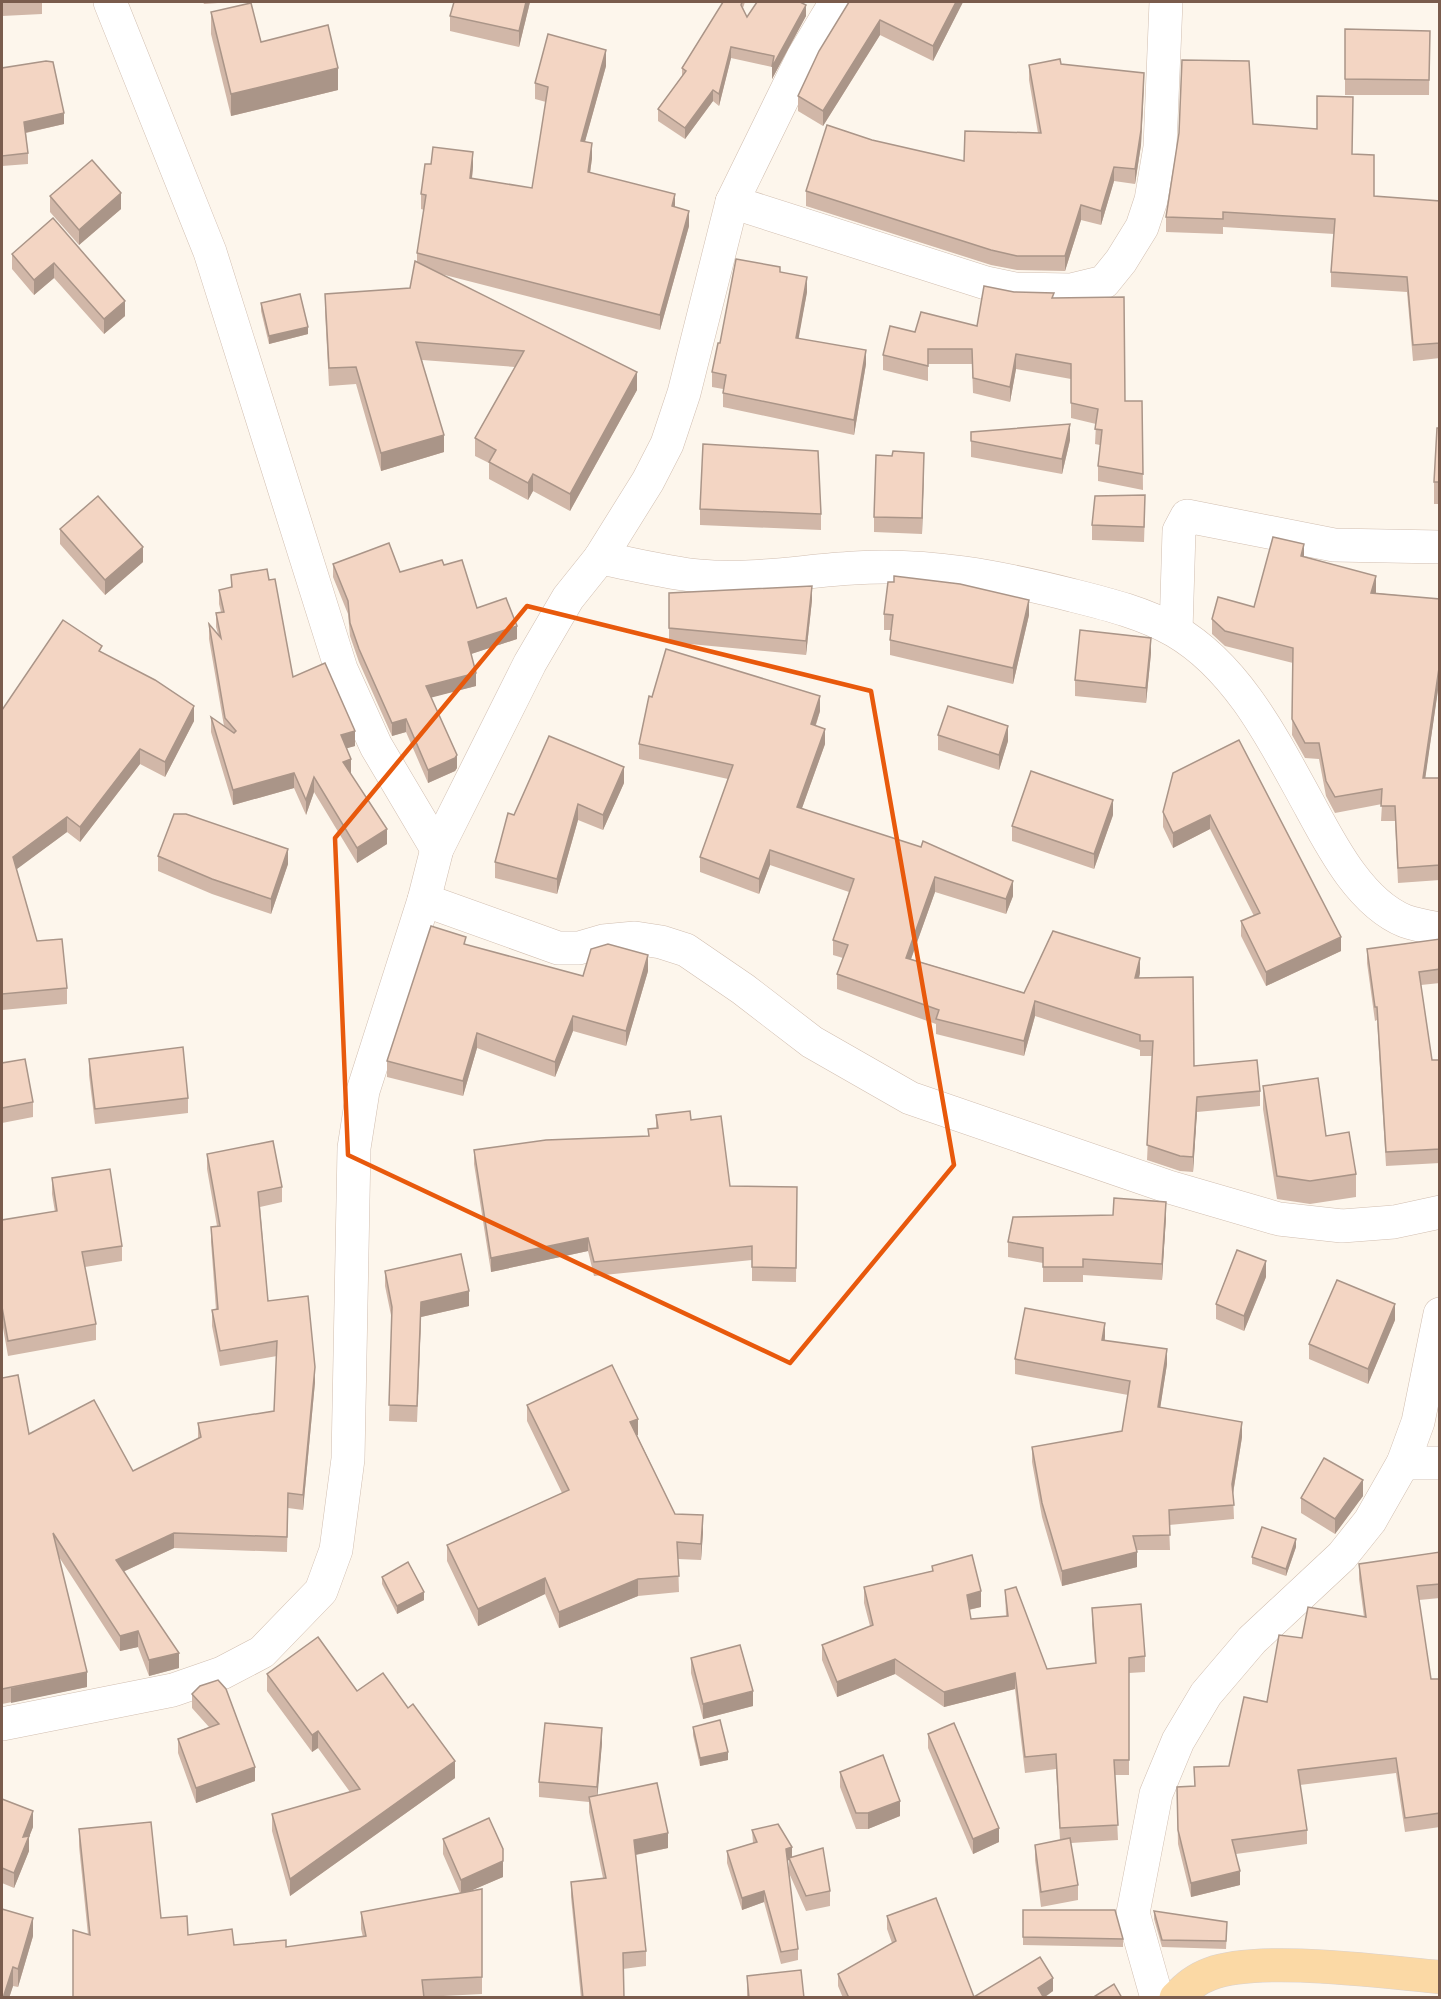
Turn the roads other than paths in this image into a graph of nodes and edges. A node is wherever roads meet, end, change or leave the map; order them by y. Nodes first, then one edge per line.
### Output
1 (110, 2) edge
2 (836, 2) edge
3 (1166, 2) edge
4 (732, 202) junction
5 (1440, 548) edge
6 (600, 558) junction
7 (1176, 632) junction
8 (437, 849) junction
9 (424, 900) junction
10 (1440, 929) edge
11 (1440, 1212) edge
12 (1440, 1314) edge
13 (1403, 1463) junction
14 (1440, 1463) edge
15 (2, 1724) edge
16 (1440, 1977) edge
17 (1157, 1998) edge
18 (1176, 1998) edge

1 - 8 street
2 - 4 street
3 - 4 street
4 - 6 street
5 - 7 street
6 - 7 street
6 - 8 street
7 - 10 street
8 - 9 street
9 - 11 street
9 - 15 street
12 - 13 street
13 - 14 street
13 - 17 street
16 - 18 main road

